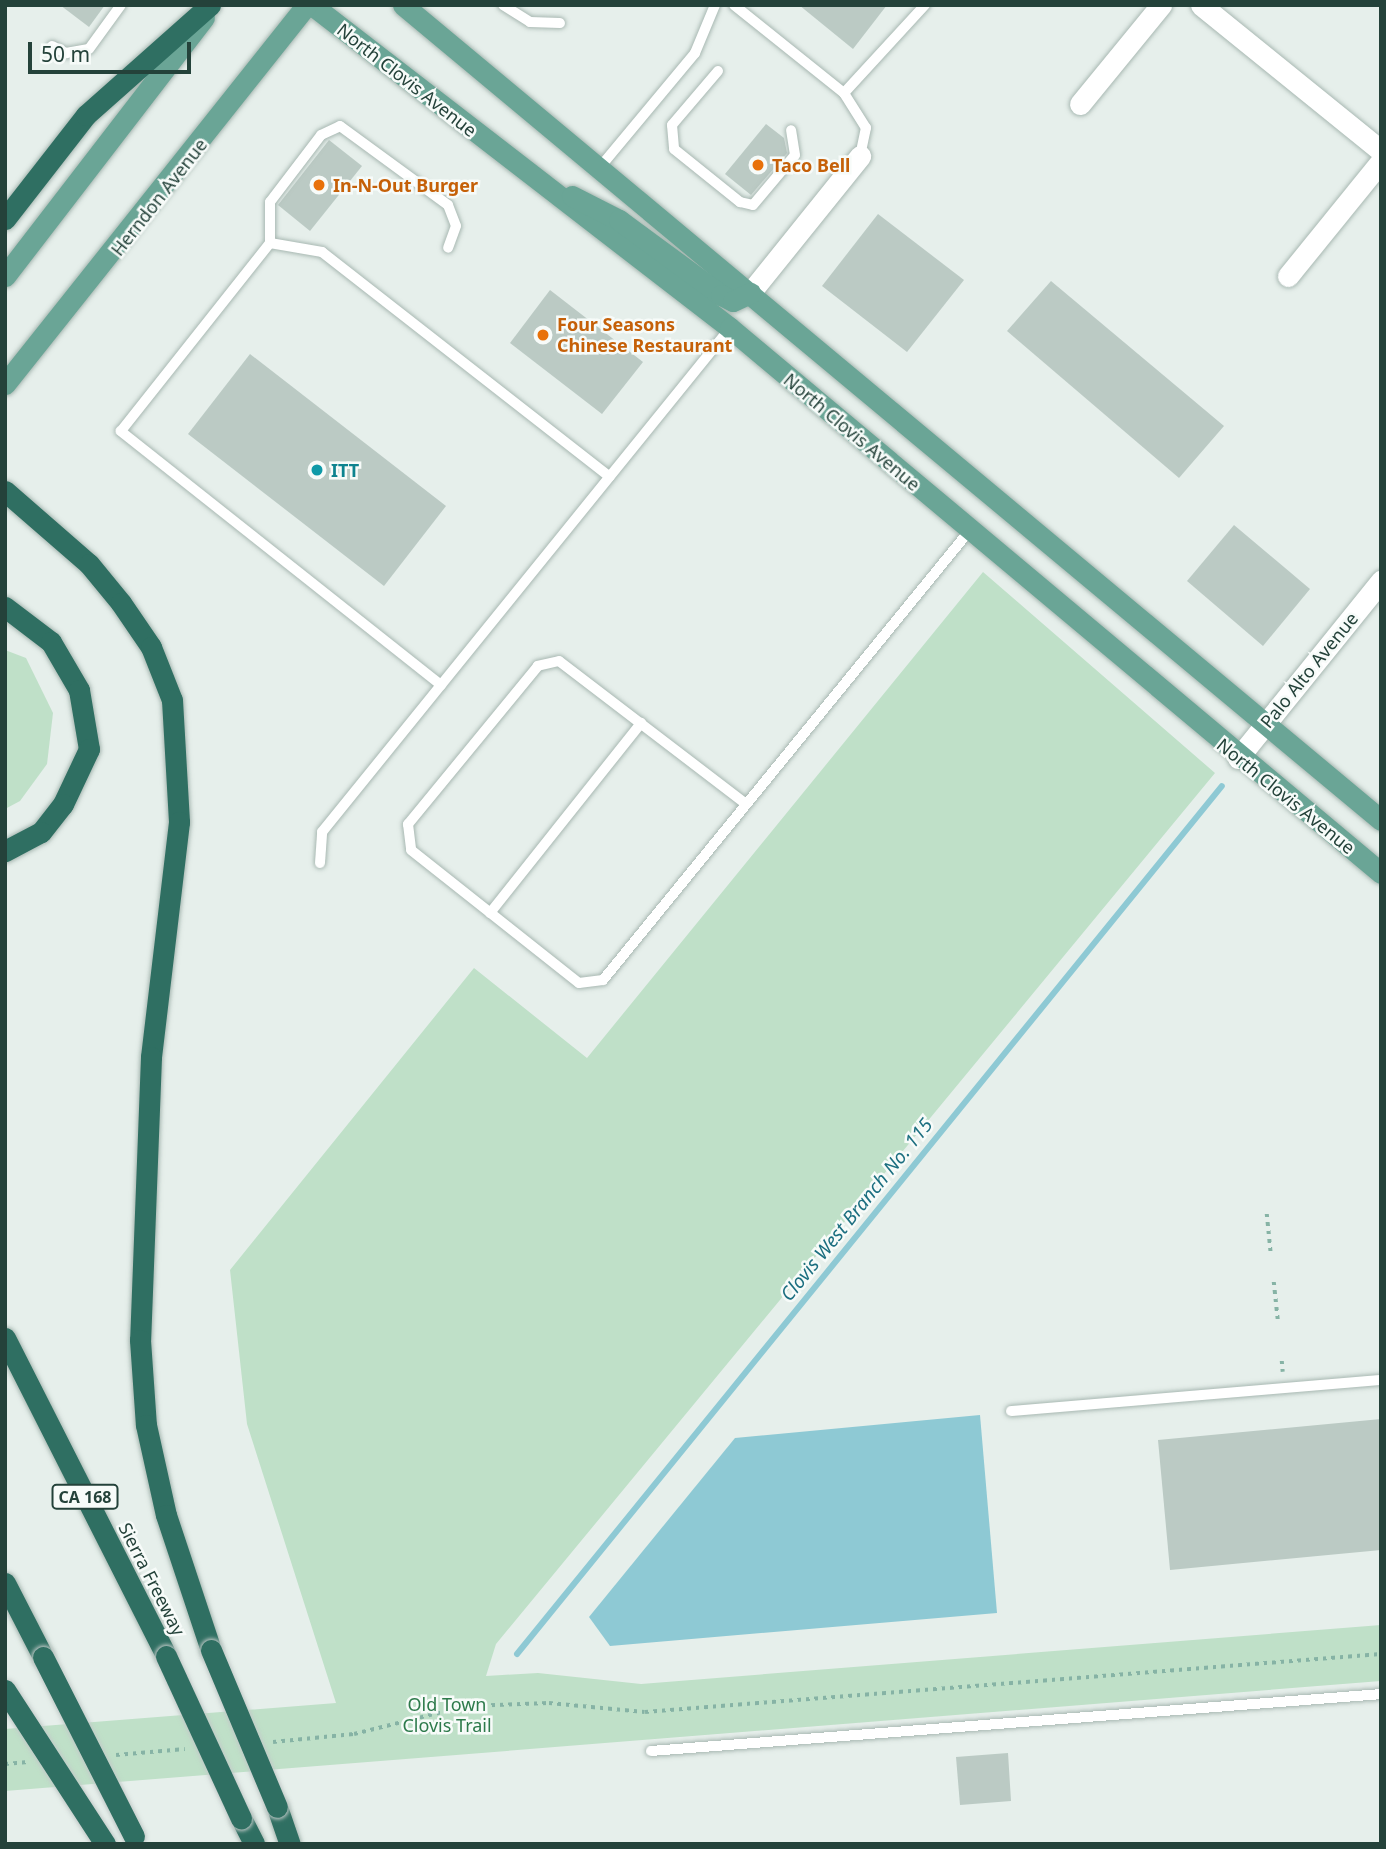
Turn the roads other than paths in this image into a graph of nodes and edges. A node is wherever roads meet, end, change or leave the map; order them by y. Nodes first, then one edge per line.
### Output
1 (121, 5) edge
2 (212, 5) edge
3 (309, 5) edge
4 (403, 5) edge
5 (503, 5) edge
6 (715, 5) edge
7 (734, 5) edge
8 (925, 5) edge
9 (1161, 5) edge
10 (1205, 6) edge
11 (560, 23) dead end
12 (52, 46) dead end
13 (718, 71) dead end
14 (844, 93) junction
15 (1080, 104) dead end
16 (791, 130) dead end
17 (1381, 151) edge
18 (860, 156) joint
19 (1381, 161) edge
20 (601, 166) junction
21 (524, 172) junction
22 (5, 219) edge
23 (270, 243) junction
24 (448, 248) dead end
25 (5, 276) edge
26 (1288, 276) dead end
27 (750, 293) junction
28 (730, 328) junction
29 (5, 384) edge
30 (610, 477) junction
31 (5, 491) edge
32 (970, 530) junction
33 (1381, 582) edge
34 (5, 607) edge
35 (440, 685) junction
36 (641, 723) junction
37 (1263, 727) junction
38 (1238, 758) junction
39 (746, 804) junction
40 (1381, 820) edge
41 (5, 851) edge
42 (320, 863) dead end
43 (1381, 873) edge
44 (490, 913) junction
45 (5, 1338) edge
46 (1381, 1380) edge
47 (1011, 1411) dead end
48 (5, 1583) edge
49 (5, 1690) edge
50 (1381, 1694) edge
51 (651, 1751) dead end
52 (136, 1840) edge
53 (105, 1844) edge
54 (254, 1844) edge
55 (290, 1844) edge

1 - 12 lane
2 - 22 highway
2 - 25 main road
3 - 21 main road, North Clovis Avenue
3 - 29 main road, Herndon Avenue
4 - 20 main road
5 - 11 lane
6 - 20 lane
7 - 14 lane
8 - 14 lane
9 - 15 street
10 - 17 street
13 - 16 lane
14 - 18 lane
18 - 27 street
19 - 26 street
20 - 27 main road
21 - 27 main road
21 - 28 main road, North Clovis Avenue
23 - 24 lane
23 - 30 lane
23 - 35 lane
27 - 37 main road
28 - 30 lane
28 - 32 main road, North Clovis Avenue
30 - 35 lane
31 - 55 highway, bridge
32 - 38 main road, North Clovis Avenue
32 - 39 lane
33 - 37 street, Palo Alto Avenue
34 - 41 highway
35 - 42 lane
36 - 39 lane
36 - 44 lane
36 - 44 lane
37 - 38 street, Palo Alto Avenue
37 - 40 main road
38 - 43 main road, North Clovis Avenue
39 - 44 lane
45 - 54 highway, Sierra Freeway / CA 168, bridge
46 - 47 lane
48 - 52 highway, bridge
49 - 53 highway, bridge
50 - 51 lane

